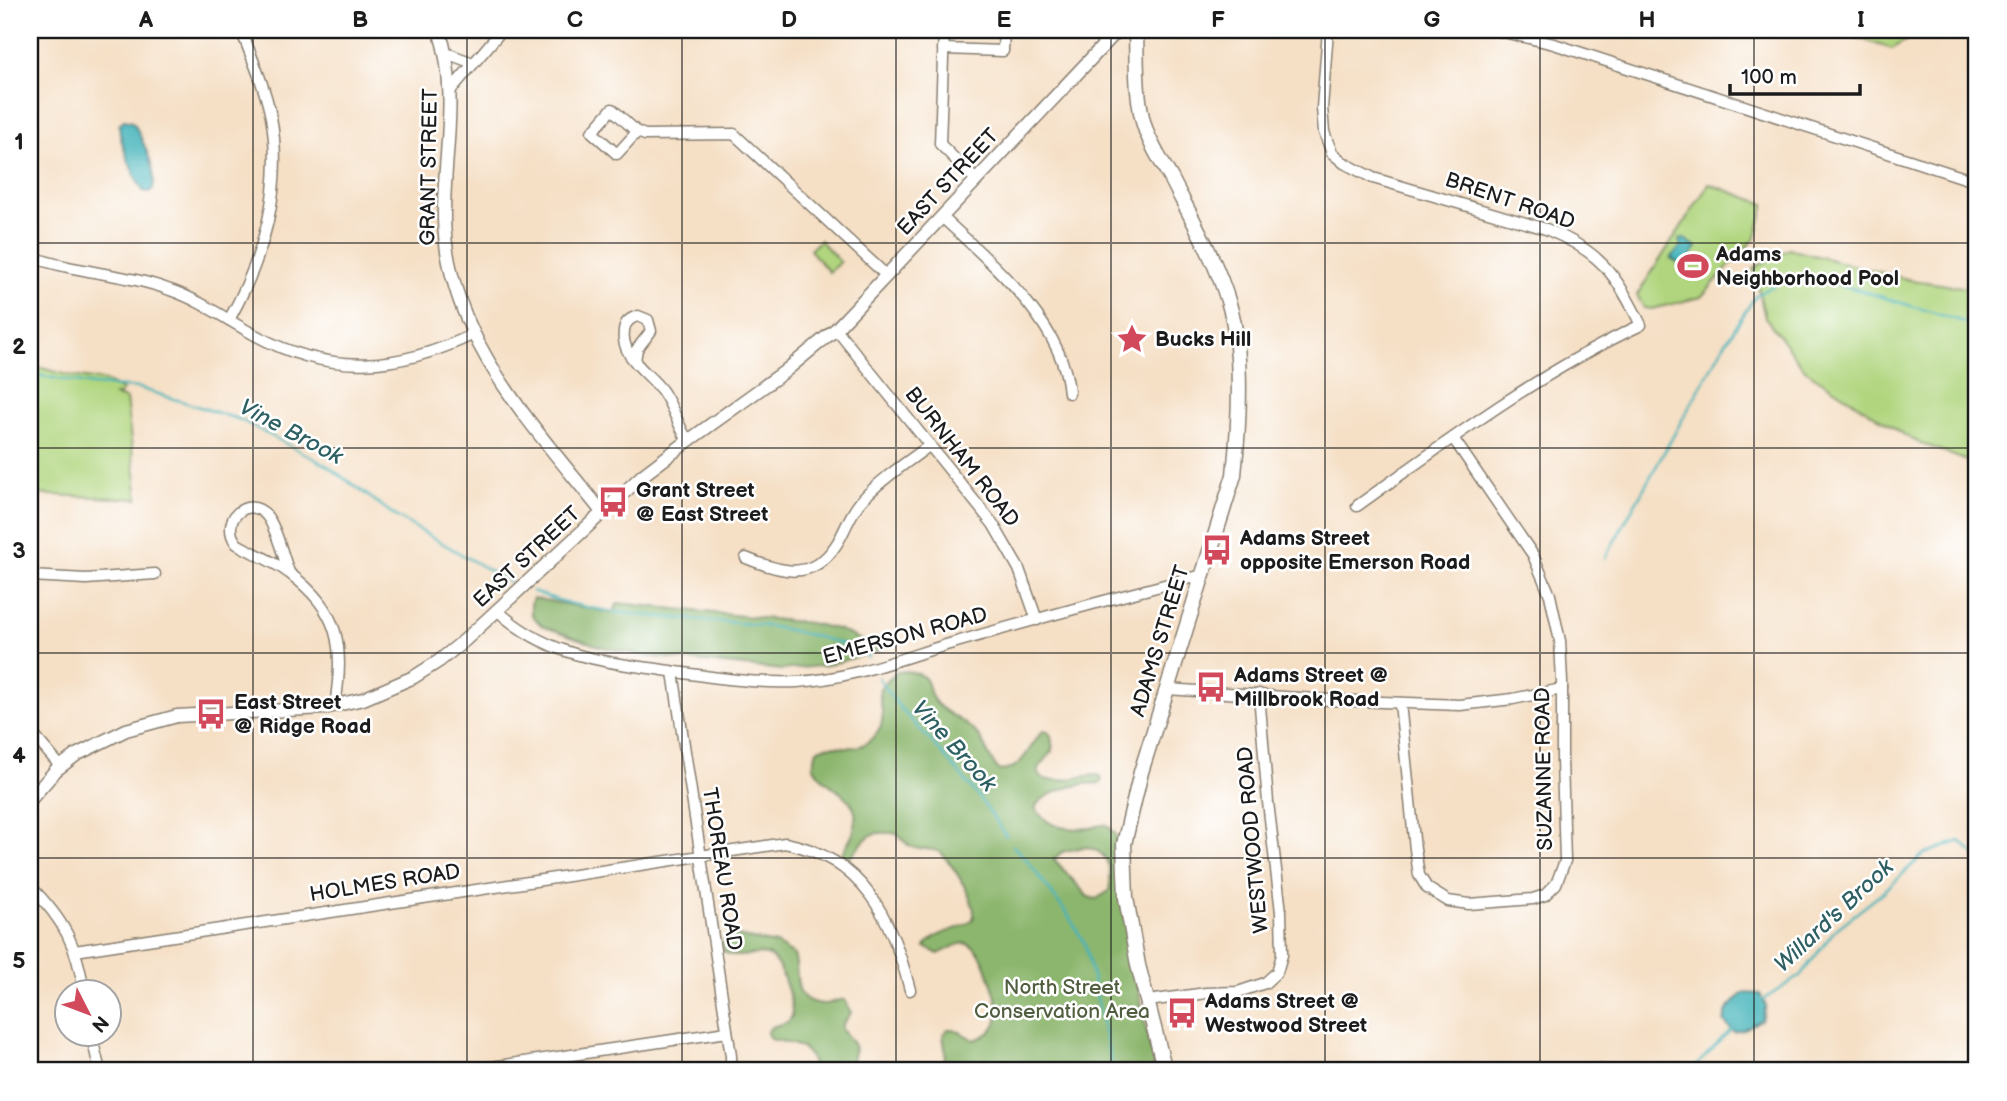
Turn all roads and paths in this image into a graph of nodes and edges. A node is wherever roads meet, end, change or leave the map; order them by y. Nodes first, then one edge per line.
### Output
1 (241, 30) edge
2 (439, 30) edge
3 (502, 30) edge
4 (944, 30) edge
5 (1004, 30) edge
6 (1328, 30) edge
7 (1495, 30) edge
8 (1117, 31) edge
9 (1513, 31) edge
10 (1136, 36) edge
11 (943, 49) junction
12 (446, 53) junction
13 (473, 63) junction
14 (450, 91) junction
15 (637, 132) dead end
16 (976, 180) junction
17 (1977, 182) edge
18 (942, 217) junction
19 (30, 256) edge
20 (887, 276) junction
21 (229, 320) junction
22 (836, 329) junction
23 (474, 334) junction
24 (635, 361) dead end
25 (1069, 393) dead end
26 (1453, 438) junction
27 (688, 440) junction
28 (930, 445) junction
29 (1357, 506) dead end
30 (602, 512) junction
31 (746, 558) dead end
32 (289, 572) junction
33 (155, 573) dead end
34 (1203, 575) junction
35 (30, 576) edge
36 (498, 611) junction
37 (1037, 620) junction
38 (673, 672) junction
39 (1167, 688) junction
40 (1562, 689) junction
41 (1259, 694) junction
42 (1399, 703) junction
43 (335, 706) junction
44 (30, 730) edge
45 (61, 767) junction
46 (30, 800) edge
47 (701, 855) junction
48 (30, 886) edge
49 (75, 951) junction
50 (82, 978) edge
51 (910, 990) dead end
52 (1148, 1002) junction
53 (727, 1032) junction
54 (94, 1048) edge
55 (100, 1071) edge
56 (464, 1071) edge
57 (730, 1071) edge
58 (1165, 1071) edge
59 (1535, 1071) edge
60 (1602, 1071) edge

1 - 21 street
2 - 12 street, GRANT STREET
3 - 13 street
4 - 11 street
5 - 11 street
6 - 26 street, BRENT ROAD
7 - 9 street
8 - 10 street, EAST STREET
8 - 16 street, EAST STREET
9 - 17 street
10 - 34 main road, ADAMS STREET
11 - 16 street
12 - 13 street
12 - 14 street, GRANT STREET
13 - 14 street
14 - 23 street, GRANT STREET
15 - 20 street
16 - 18 street, EAST STREET
18 - 20 street, EAST STREET
18 - 25 street
19 - 21 street
20 - 22 street, EAST STREET
21 - 23 street
22 - 27 street, EAST STREET
22 - 28 street, BURNHAM ROAD
23 - 30 street, GRANT STREET
24 - 27 street
26 - 29 street, BRENT ROAD
26 - 40 street, SUZANNE ROAD
27 - 30 street, EAST STREET
28 - 31 street
28 - 37 street, BURNHAM ROAD
30 - 36 street, EAST STREET
32 - 32 street
32 - 43 street
33 - 35 street
34 - 37 street, EMERSON ROAD
34 - 39 main road, ADAMS STREET
36 - 38 street, EMERSON ROAD
36 - 43 street, EAST STREET
37 - 38 street, EMERSON ROAD
38 - 47 street, THOREAU ROAD
39 - 41 street
39 - 52 main road, ADAMS STREET
40 - 42 street
40 - 42 street, SUZANNE ROAD
41 - 42 street
41 - 52 street, WESTWOOD ROAD
43 - 45 street, EAST STREET
44 - 45 street
45 - 46 street, EAST STREET
47 - 49 street, HOLMES ROAD
47 - 51 street, HOLMES ROAD
47 - 53 street, THOREAU ROAD
48 - 49 street
49 - 50 street
52 - 58 main road, ADAMS STREET
53 - 56 street
53 - 57 street, THOREAU ROAD
54 - 55 street
59 - 60 street

